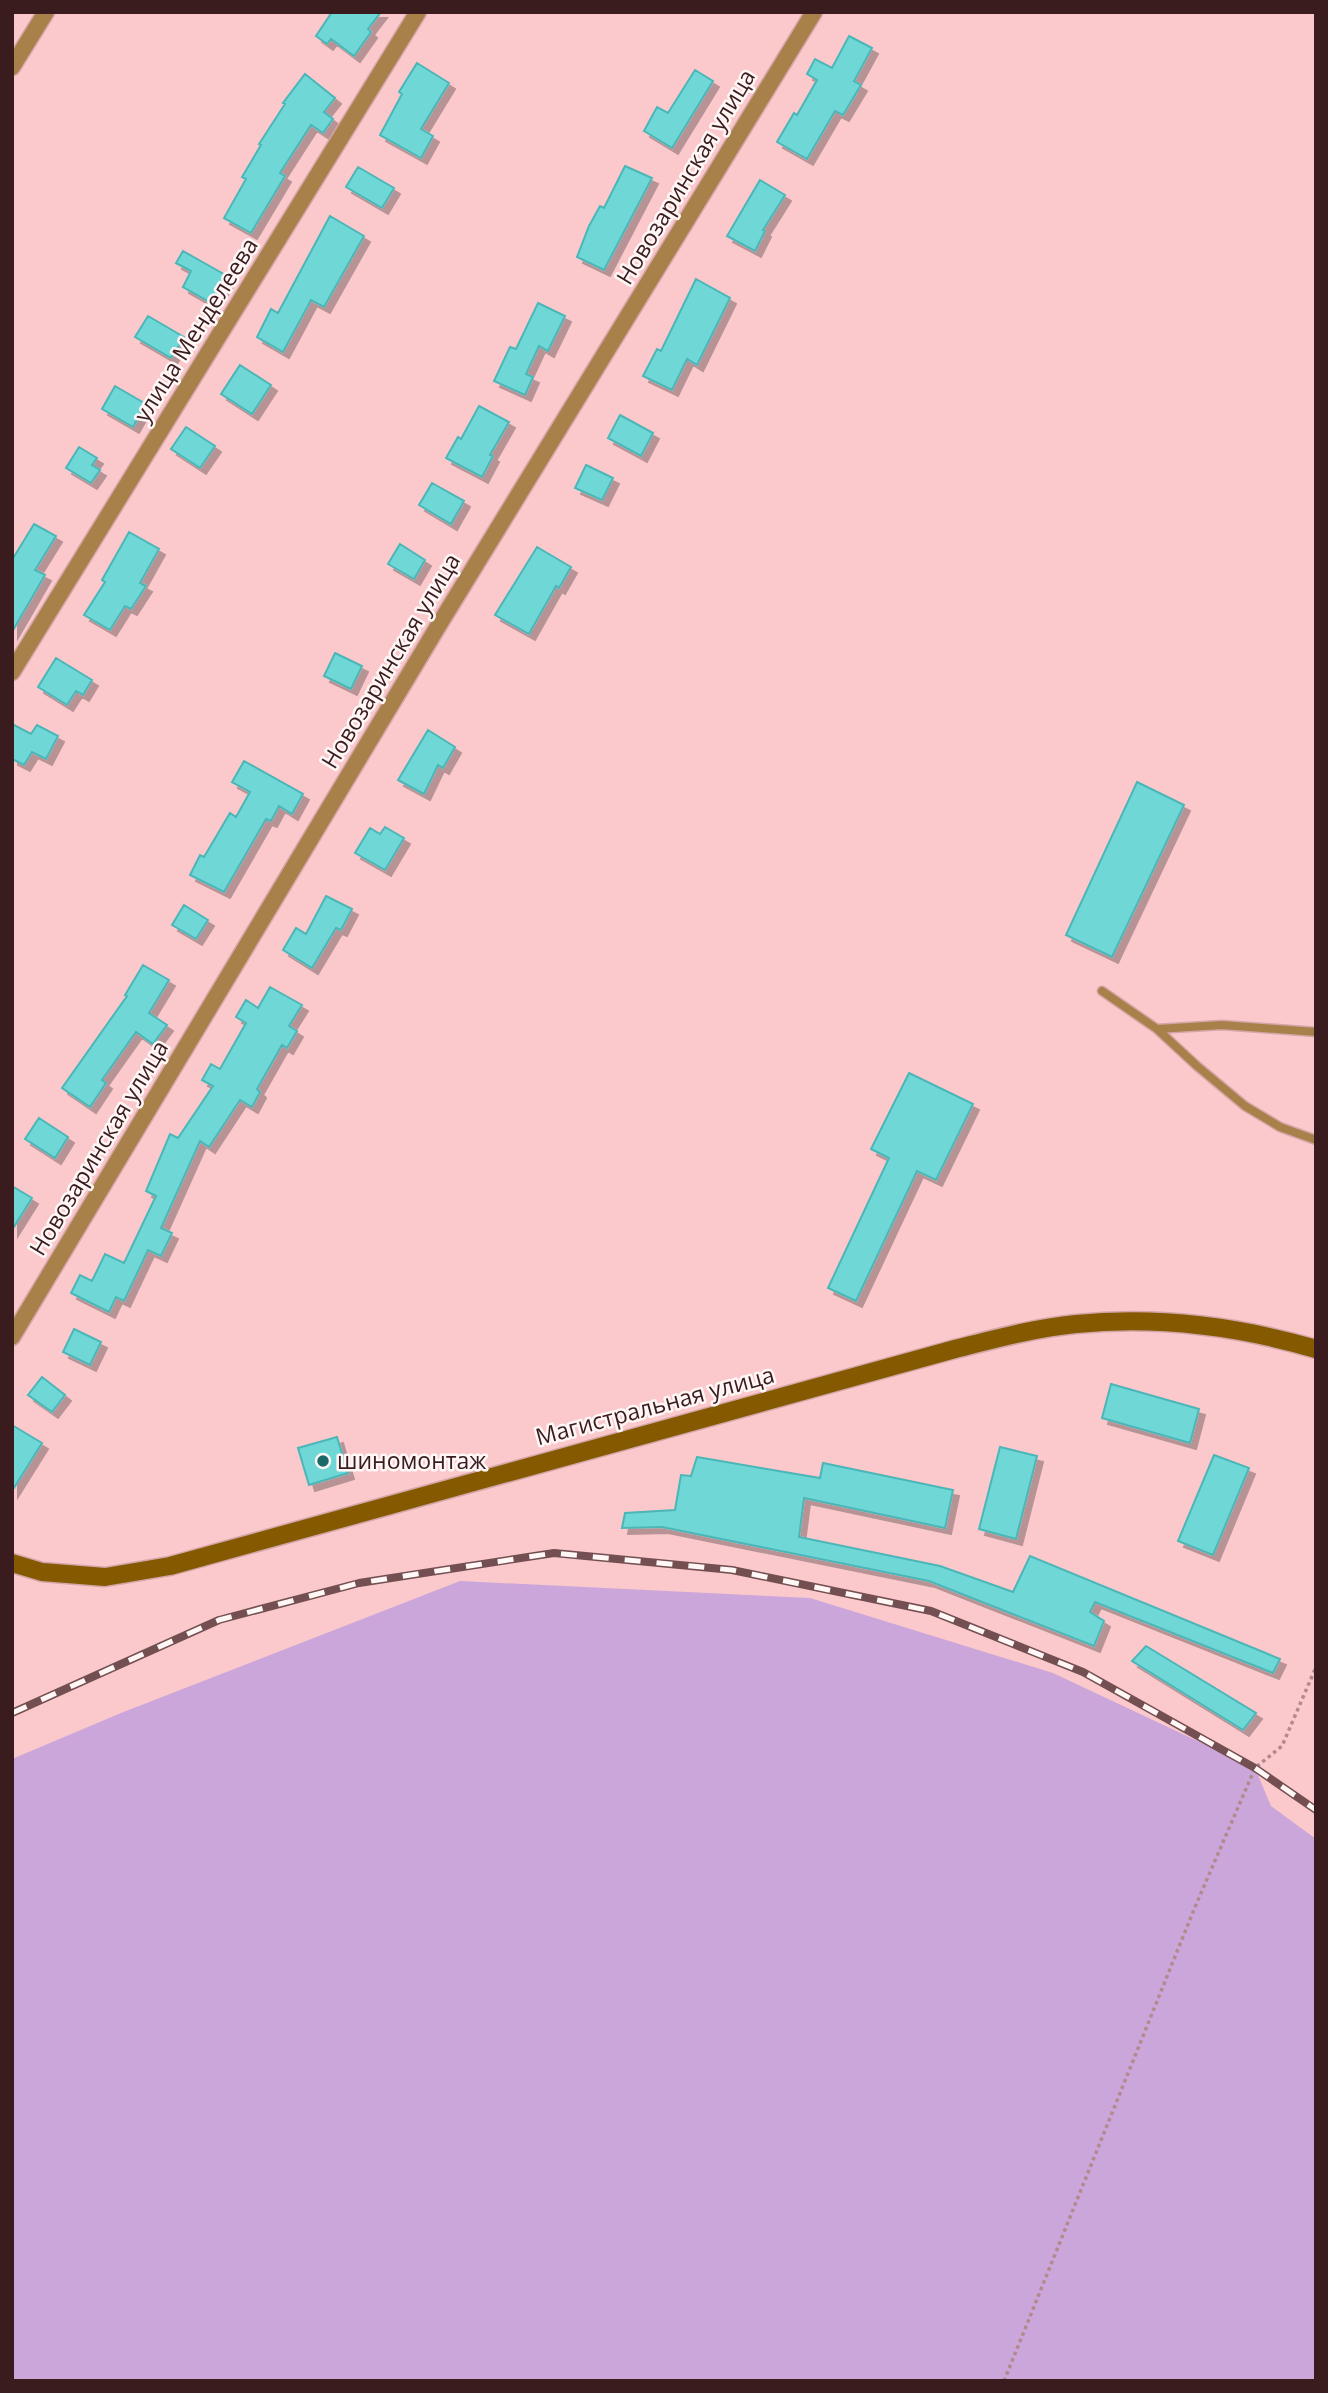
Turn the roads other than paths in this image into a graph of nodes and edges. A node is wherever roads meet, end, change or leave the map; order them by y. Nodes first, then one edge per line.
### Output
1 (46, 12) edge
2 (418, 12) edge
3 (814, 12) edge
4 (12, 66) edge
5 (12, 672) edge
6 (1102, 991) dead end
7 (1157, 1029) junction
8 (1316, 1032) edge
9 (1316, 1140) edge
10 (12, 1337) edge
11 (1316, 1349) edge
12 (12, 1563) edge

1 - 4 street
2 - 5 street, улица Менделеева
3 - 10 street, Новозаринская улица
6 - 7 lane
7 - 8 lane
7 - 9 lane
11 - 12 main road, Магистральная улица

